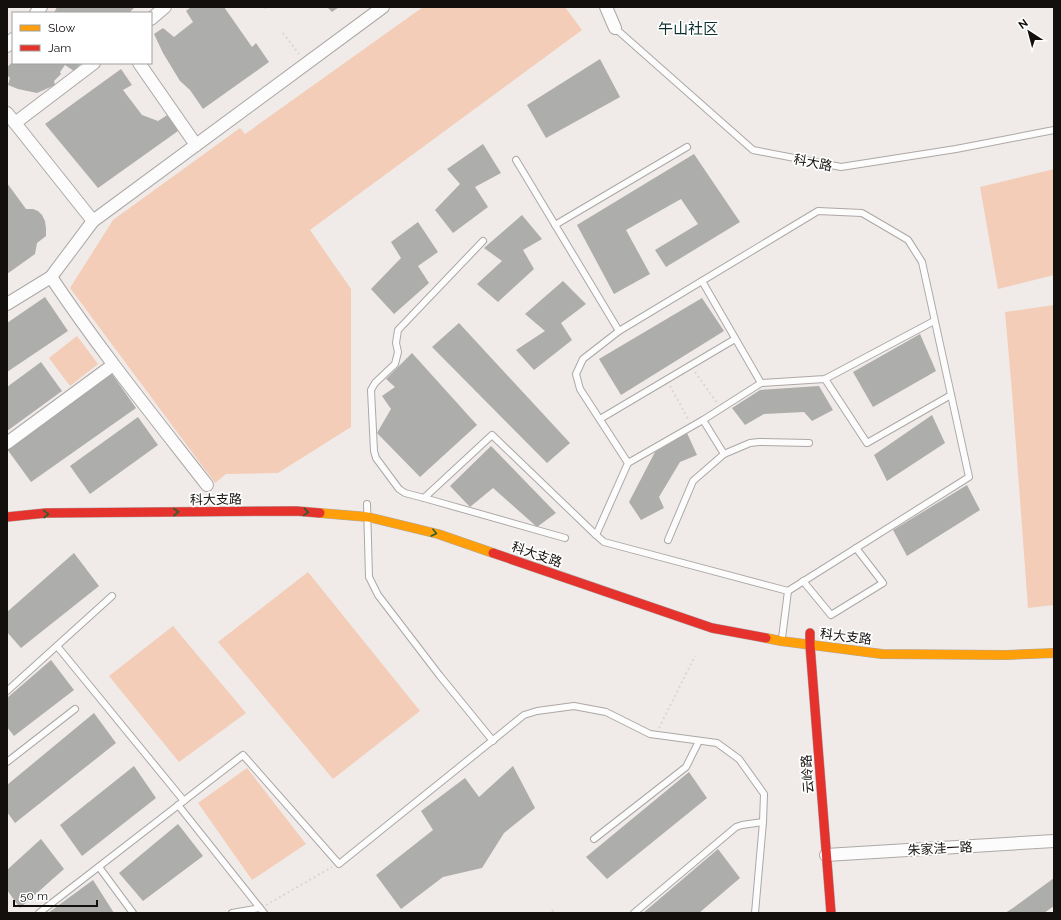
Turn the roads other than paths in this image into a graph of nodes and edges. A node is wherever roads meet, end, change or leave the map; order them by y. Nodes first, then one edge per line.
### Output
1 (166, 7) edge
2 (383, 7) edge
3 (606, 7) edge
4 (152, 18) edge
5 (615, 28) joint
6 (93, 64) edge
7 (140, 64) edge
8 (7, 114) edge
9 (15, 123) junction
10 (1054, 130) edge
11 (196, 145) junction
12 (687, 147) dead end
13 (516, 160) dead end
14 (93, 221) junction
15 (555, 225) junction
16 (483, 241) dead end
17 (51, 277) junction
18 (702, 281) junction
19 (7, 304) edge
20 (934, 321) junction
21 (619, 330) junction
22 (735, 339) junction
23 (114, 365) junction
24 (826, 379) junction
25 (761, 383) junction
26 (951, 395) junction
27 (600, 419) junction
28 (703, 420) junction
29 (7, 443) edge
30 (809, 443) dead end
31 (724, 454) junction
32 (628, 463) junction
33 (207, 485) dead end
34 (424, 498) junction
35 (367, 504) dead end
36 (7, 517) edge
37 (368, 517) junction
38 (596, 535) junction
39 (565, 538) dead end
40 (668, 540) dead end
41 (856, 548) junction
42 (803, 581) junction
43 (788, 591) junction
44 (112, 596) dead end
45 (810, 633) dead end
46 (781, 641) junction
47 (810, 645) junction
48 (57, 646) junction
49 (1054, 653) edge
50 (7, 691) edge
51 (75, 709) dead end
52 (492, 741) junction
53 (699, 741) junction
54 (7, 762) edge
55 (184, 801) junction
56 (178, 805) junction
57 (763, 822) junction
58 (594, 839) dead end
59 (1054, 841) edge
60 (826, 855) junction
61 (99, 867) junction
62 (262, 910) edge
63 (39, 913) edge
64 (133, 913) edge
65 (232, 913) edge
66 (634, 913) edge
67 (755, 913) edge
68 (831, 913) edge

1 - 4 street
2 - 11 street
3 - 5 street
5 - 10 lane, 科大路
6 - 9 street
7 - 11 street
8 - 9 street
9 - 14 street
11 - 14 street
12 - 15 lane
13 - 15 lane
14 - 17 street
15 - 21 lane
16 - 34 lane
17 - 19 street
17 - 23 street
18 - 20 lane
18 - 21 lane
18 - 22 lane
20 - 24 lane
20 - 26 lane
21 - 27 lane
22 - 25 lane
22 - 27 lane
23 - 29 street
23 - 33 street
24 - 25 lane
24 - 26 lane
25 - 28 lane
26 - 41 lane
27 - 32 lane
28 - 31 lane
28 - 32 lane
30 - 31 lane
31 - 40 lane
32 - 38 lane
34 - 38 lane
34 - 39 lane
35 - 37 lane
36 -> 37 main road, 科大支路
37 -> 46 main road, 科大支路
37 - 52 lane
38 - 43 lane
41 - 42 lane
41 - 42 lane
42 - 43 lane
43 - 46 lane
44 - 48 lane
45 - 47 main road, 云岭路
46 - 47 main road, 科大支路
47 - 49 main road, 科大支路
47 - 60 main road, 云岭路
48 - 50 lane
48 - 55 lane
51 - 54 lane
52 - 53 lane
52 - 55 lane
53 - 57 lane
53 - 58 lane
55 - 56 lane
56 - 61 lane
56 - 62 lane
57 - 66 lane
57 - 67 lane
59 - 60 street, 朱家洼一路
60 - 68 main road, 云岭路
61 - 63 lane
61 - 64 lane
62 - 65 lane

